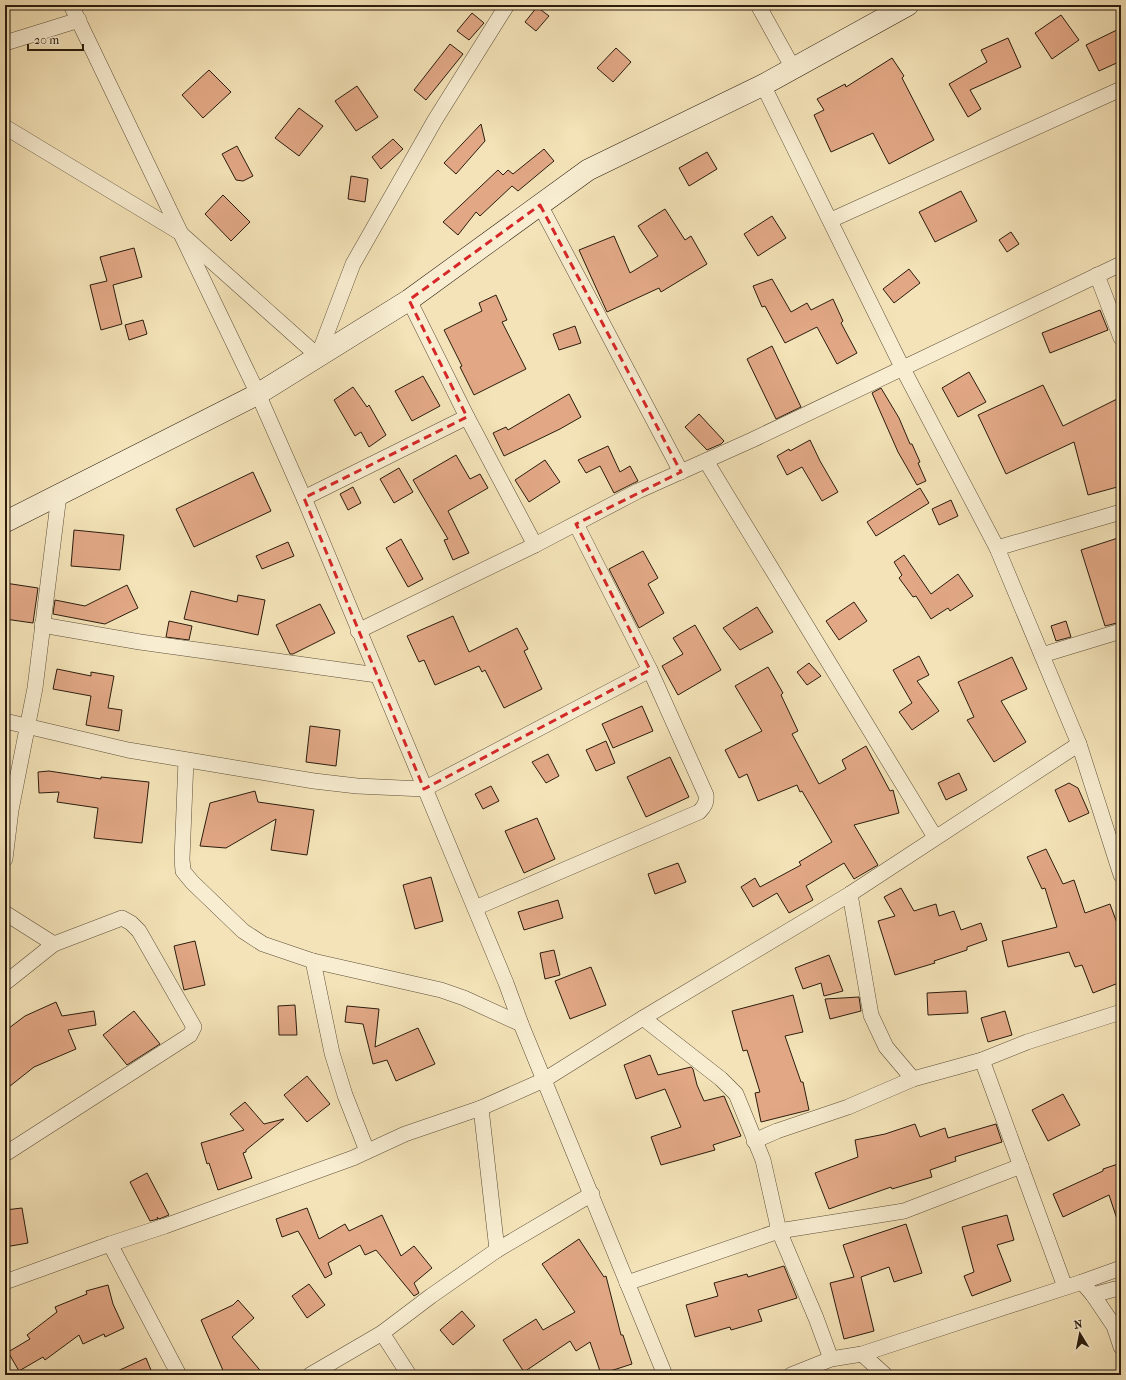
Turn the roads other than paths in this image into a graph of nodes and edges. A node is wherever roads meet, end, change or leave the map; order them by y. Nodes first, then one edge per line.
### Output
1 (71, 5) edge
2 (507, 5) edge
3 (758, 5) edge
4 (908, 5) edge
5 (79, 20) junction
6 (5, 43) edge
7 (793, 68) junction
8 (763, 85) junction
9 (1121, 89) edge
10 (5, 127) edge
11 (540, 205) junction
12 (831, 220) junction
13 (179, 232) junction
14 (1121, 264) edge
15 (1097, 275) junction
16 (409, 300) junction
17 (1121, 338) edge
18 (318, 356) junction
19 (903, 369) junction
20 (258, 394) junction
21 (467, 417) junction
22 (706, 461) junction
23 (681, 472) junction
24 (60, 495) junction
25 (304, 498) junction
26 (1121, 512) edge
27 (5, 522) edge
28 (576, 524) junction
29 (535, 545) junction
30 (997, 548) junction
31 (42, 625) junction
32 (358, 631) junction
33 (1121, 631) edge
34 (1042, 655) junction
35 (650, 670) junction
36 (377, 674) junction
37 (5, 721) edge
38 (27, 726) junction
39 (1079, 744) junction
40 (186, 760) junction
41 (424, 789) junction
42 (935, 837) junction
43 (5, 859) edge
44 (1121, 875) edge
45 (850, 894) junction
46 (475, 908) junction
47 (5, 913) edge
48 (54, 944) junction
49 (313, 961) junction
50 (5, 983) edge
51 (1121, 1012) edge
52 (643, 1018) junction
53 (521, 1024) junction
54 (982, 1060) junction
55 (913, 1079) junction
56 (544, 1080) junction
57 (481, 1108) junction
58 (754, 1141) junction
59 (367, 1151) junction
60 (5, 1154) edge
61 (1021, 1166) junction
62 (592, 1194) junction
63 (779, 1231) junction
64 (110, 1244) junction
65 (497, 1250) junction
66 (1121, 1268) edge
67 (5, 1282) edge
68 (1082, 1282) junction
69 (627, 1283) junction
70 (1065, 1287) junction
71 (1121, 1289) edge
72 (1093, 1295) junction
73 (382, 1333) junction
74 (1121, 1347) edge
75 (862, 1354) junction
76 (831, 1359) junction
77 (180, 1375) edge
78 (310, 1375) edge
79 (409, 1375) edge
80 (665, 1375) edge
81 (791, 1375) edge
82 (885, 1375) edge

1 - 5 street
2 - 18 street
3 - 7 street
4 - 7 main road
5 - 6 street
5 - 13 street
7 - 8 main road
8 - 11 main road
8 - 12 street
9 - 12 street
10 - 13 street
11 - 16 main road
11 - 23 street
12 - 19 street
13 - 18 street
13 - 20 street
14 - 15 street
15 - 17 street
15 - 19 street
16 - 18 main road
16 - 21 street
18 - 20 main road
19 - 22 street
19 - 30 street
20 - 24 main road
20 - 25 street
21 - 25 street
21 - 29 street
22 - 23 street
22 - 42 street
23 - 28 street
24 - 27 main road
24 - 31 street
25 - 32 street
26 - 30 street
28 - 29 street
28 - 35 street
29 - 32 street
30 - 34 street
31 - 36 street
31 - 38 street
32 - 36 street
33 - 34 street
34 - 39 street
35 - 41 street
35 - 46 street
36 - 41 street
37 - 38 street
38 - 40 street
38 - 43 street
39 - 42 street
39 - 44 street
40 - 41 street
40 - 49 street
41 - 46 street
42 - 45 street
45 - 52 street
45 - 55 street
46 - 53 street
47 - 48 street
48 - 50 street
48 - 60 street
49 - 53 street
49 - 59 street
51 - 54 street
52 - 56 street
52 - 58 street
53 - 56 street
54 - 55 street
54 - 61 street
55 - 58 street
56 - 57 street
56 - 62 street
57 - 59 street
57 - 65 street
58 - 63 street
59 - 64 street
61 - 63 street
61 - 70 street
62 - 65 street
62 - 69 street
63 - 69 street
63 - 76 street
64 - 67 street
64 - 77 street
65 - 73 street
66 - 68 street
68 - 70 street
68 - 72 street
69 - 80 street
70 - 75 street
71 - 72 street
72 - 74 street
73 - 78 street
73 - 79 street
75 - 76 street
75 - 82 street
76 - 81 street

